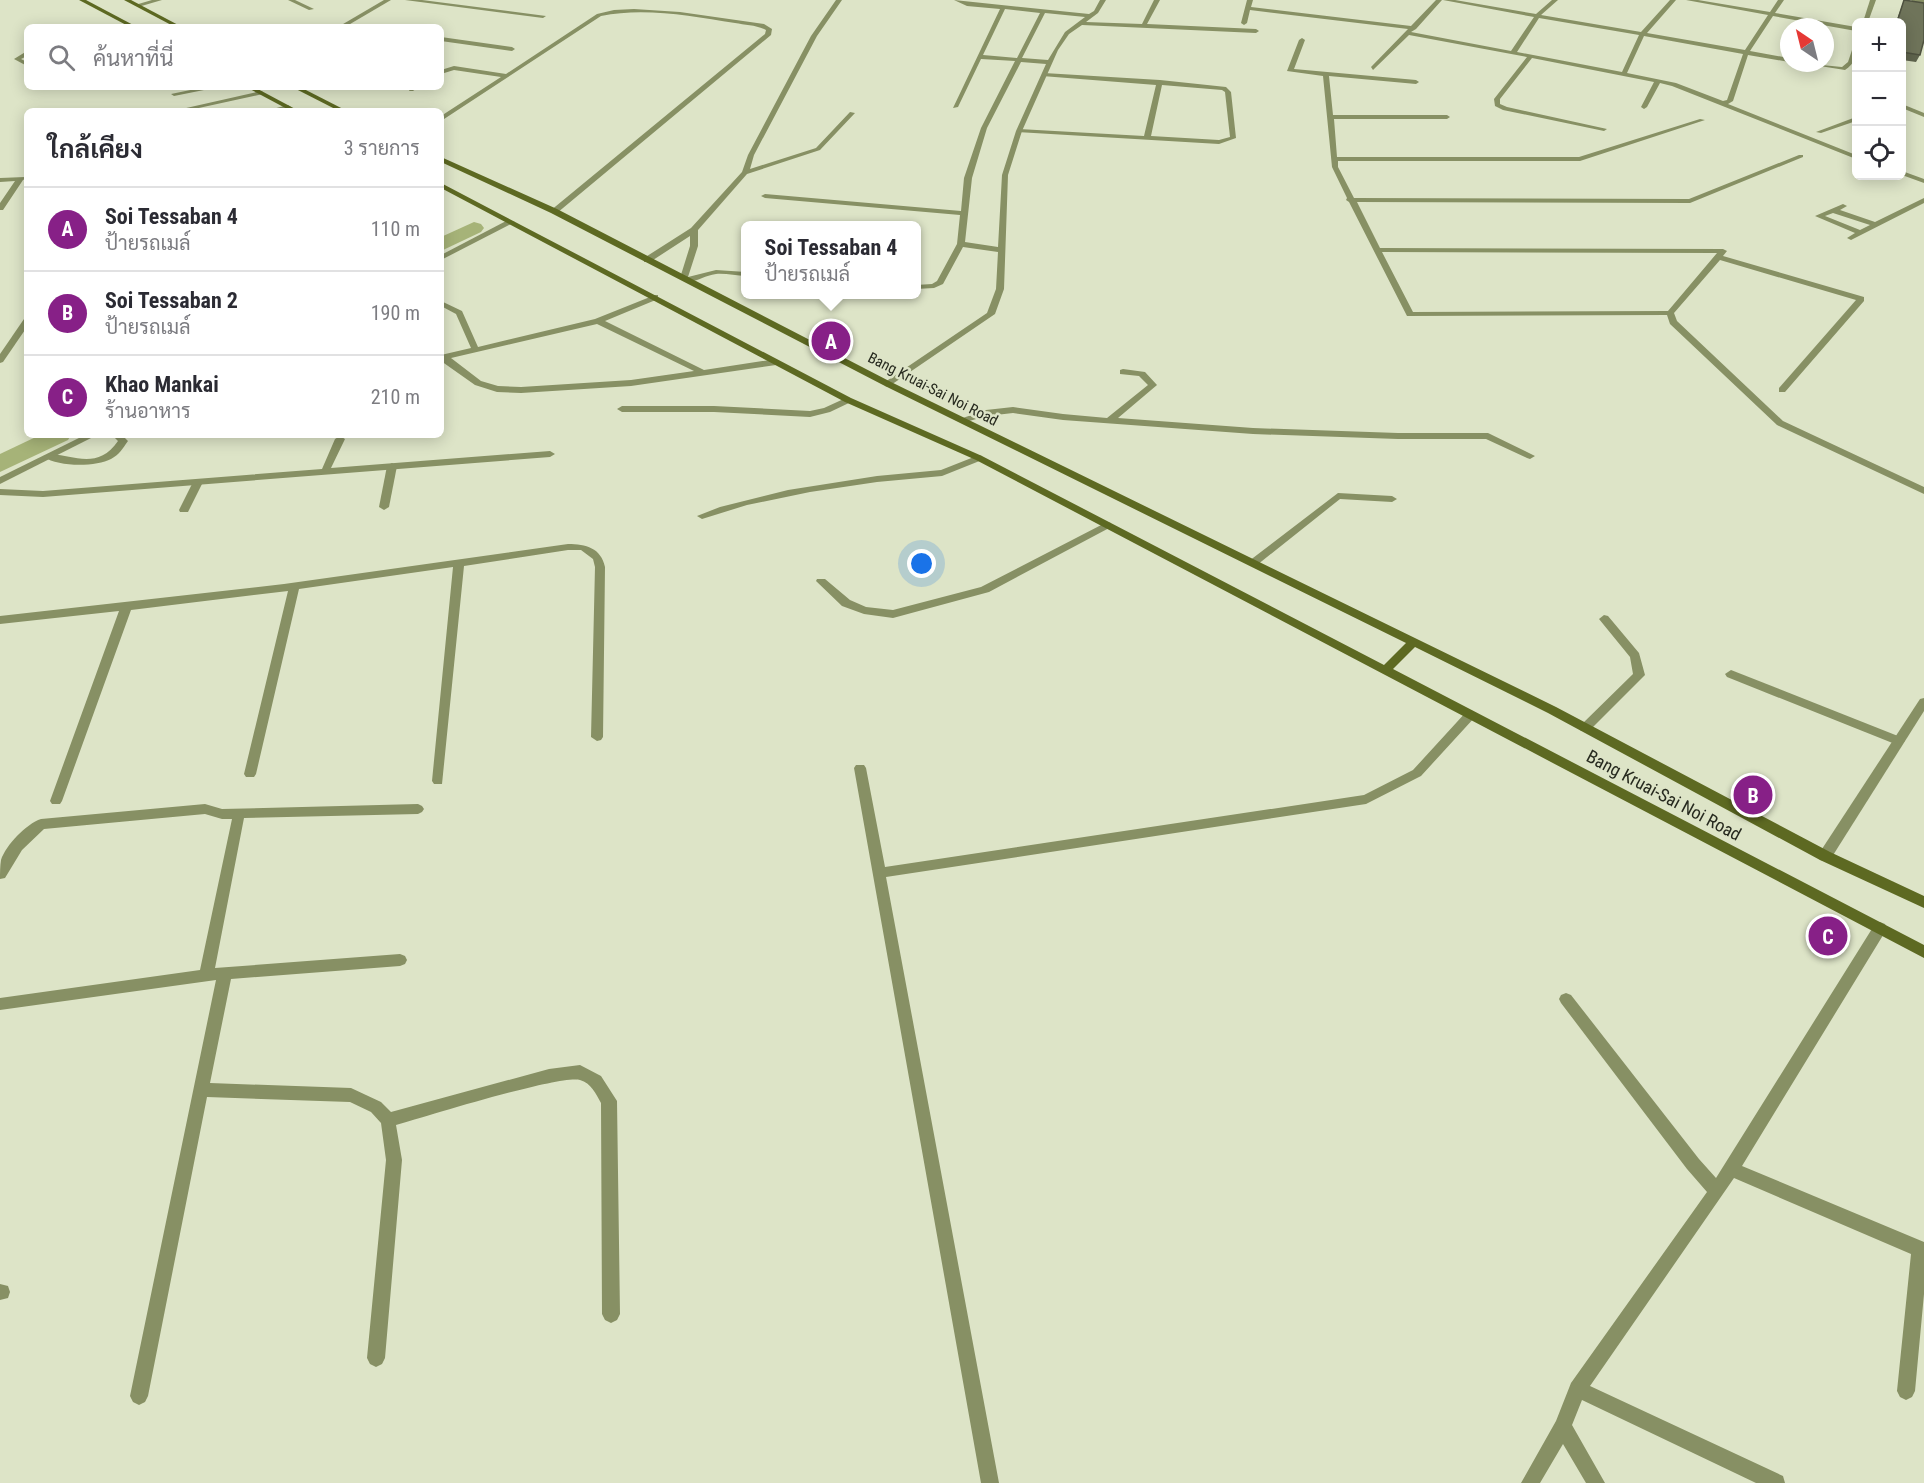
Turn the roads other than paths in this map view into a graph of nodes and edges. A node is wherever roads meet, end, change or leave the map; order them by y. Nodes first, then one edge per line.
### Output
1 (82, 0) edge
2 (127, 0) edge
3 (159, 0) edge
4 (291, 0) edge
5 (388, 0) edge
6 (408, 0) edge
7 (838, 0) edge
8 (957, 0) edge
9 (1103, 0) edge
10 (1157, 0) edge
11 (1250, 0) edge
12 (1438, 0) edge
13 (1446, 0) edge
14 (1555, 0) edge
15 (1673, 0) edge
16 (1689, 0) edge
17 (1781, 0) edge
18 (1873, 0) edge
19 (1914, 0) edge
20 (1924, 2) edge
21 (138, 5) junction
22 (1003, 8) junction
23 (1248, 8) junction
24 (311, 9) dead end
25 (1043, 12) junction
26 (1773, 15) junction
27 (543, 16) dead end
28 (1091, 16) junction
29 (1537, 16) junction
30 (1866, 18) edge
31 (1079, 23) junction
32 (1244, 23) dead end
33 (128, 24) edge
34 (173, 24) edge
35 (350, 24) edge
36 (1144, 25) junction
37 (1852, 28) edge
38 (1411, 30) junction
39 (1256, 31) dead end
40 (1642, 35) junction
41 (444, 39) edge
42 (1302, 40) dead end
43 (512, 49) dead end
44 (1513, 53) junction
45 (1746, 53) junction
46 (24, 55) edge
47 (1531, 56) junction
48 (981, 57) junction
49 (1780, 59) edge
50 (1020, 60) junction
51 (1852, 60) edge
52 (24, 62) edge
53 (1050, 62) junction
54 (1372, 68) dead end
55 (1834, 68) edge
56 (444, 71) edge
57 (1326, 74) junction
58 (1624, 74) junction
59 (1044, 75) junction
60 (508, 76) junction
61 (1658, 81) junction
62 (1160, 82) junction
63 (1416, 82) dead end
64 (198, 90) edge
65 (255, 90) edge
66 (301, 90) edge
67 (261, 93) junction
68 (174, 94) dead end
69 (1721, 104) junction
70 (288, 107) joint
71 (955, 107) dead end
72 (1644, 107) dead end
73 (190, 108) edge
74 (283, 108) edge
75 (336, 108) edge
76 (1906, 108) edge
77 (852, 113) dead end
78 (1924, 115) edge
79 (444, 117) edge
80 (1330, 117) junction
81 (1447, 117) dead end
82 (1702, 120) dead end
83 (1852, 121) edge
84 (1604, 129) dead end
85 (1019, 131) junction
86 (1819, 132) dead end
87 (1147, 137) junction
88 (1852, 155) edge
89 (1801, 156) dead end
90 (1334, 159) junction
91 (444, 160) edge
92 (745, 173) junction
93 (1906, 174) edge
94 (23, 178) edge
95 (0, 180) edge
96 (1924, 181) edge
97 (444, 187) edge
98 (765, 196) dead end
99 (1350, 200) junction
100 (1924, 200) edge
101 (1843, 206) dead end
102 (0, 208) edge
103 (1833, 210) junction
104 (554, 211) junction
105 (964, 213) junction
106 (511, 222) junction
107 (1876, 225) junction
108 (694, 230) junction
109 (1861, 233) junction
110 (1851, 238) dead end
111 (961, 244) junction
112 (1002, 250) junction
113 (1376, 250) junction
114 (444, 256) edge
115 (1718, 257) junction
116 (647, 260) junction
117 (741, 274) edge
118 (686, 279) junction
119 (921, 287) edge
120 (655, 297) junction
121 (444, 305) edge
122 (1670, 313) junction
123 (598, 321) junction
124 (24, 325) edge
125 (476, 351) junction
126 (444, 358) edge
127 (444, 359) edge
128 (0, 360) edge
129 (776, 362) junction
130 (1123, 372) dead end
131 (705, 374) junction
132 (888, 384) junction
133 (1782, 390) dead end
134 (848, 400) junction
135 (622, 408) dead end
136 (962, 420) junction
137 (1110, 420) junction
138 (86, 438) edge
139 (120, 438) edge
140 (340, 439) dead end
141 (550, 454) dead end
142 (1530, 456) dead end
143 (49, 457) junction
144 (979, 458) junction
145 (392, 466) junction
146 (325, 472) junction
147 (0, 481) edge
148 (198, 482) junction
149 (1924, 491) edge
150 (0, 492) edge
151 (1392, 499) dead end
152 (384, 507) dead end
153 (184, 510) dead end
154 (702, 516) dead end
155 (1107, 525) junction
156 (1253, 563) junction
157 (459, 564) junction
158 (821, 581) dead end
159 (294, 586) junction
160 (126, 608) junction
161 (1604, 619) dead end
162 (0, 620) edge
163 (1413, 642) junction
164 (1386, 670) junction
165 (1731, 674) dead end
166 (1924, 702) edge
167 (1471, 714) junction
168 (1585, 728) junction
169 (597, 737) dead end
170 (1899, 741) junction
171 (860, 768) dead end
172 (250, 774) dead end
173 (438, 781) dead end
174 (56, 801) dead end
175 (418, 809) dead end
176 (239, 813) junction
177 (1825, 856) junction
178 (879, 873) junction
179 (0, 874) edge
180 (1924, 902) edge
181 (1880, 928) junction
182 (1924, 952) edge
183 (400, 960) dead end
184 (225, 973) junction
185 (206, 976) junction
186 (1566, 999) dead end
187 (0, 1004) edge
188 (201, 1090) junction
189 (388, 1120) junction
190 (1731, 1168) junction
191 (1717, 1191) junction
192 (1922, 1250) edge
193 (611, 1314) dead end
194 (376, 1358) dead end
195 (1577, 1389) junction
196 (1906, 1391) dead end
197 (139, 1396) dead end
198 (1563, 1425) junction
199 (990, 1483) edge
200 (1530, 1483) edge
201 (1596, 1483) edge
202 (1776, 1483) edge

1 - 33 main road
2 - 21 main road
3 - 21 street
4 - 24 street
5 - 35 street
6 - 27 street
7 - 92 street
8 - 22 street
9 - 28 street
10 - 36 street
11 - 23 street
12 - 38 street
13 - 29 street
14 - 29 street
15 - 40 street
16 - 26 street
17 - 26 street
18 - 30 street
19 - 20 street
21 - 34 main road
22 - 25 street
22 - 48 street
23 - 32 street
23 - 38 street
25 - 28 street
25 - 50 street
26 - 37 street
26 - 45 street
28 - 31 street
29 - 40 street
29 - 44 street
31 - 36 street
31 - 53 street
36 - 39 street
38 - 44 street
38 - 54 street
40 - 45 street
40 - 58 street
41 - 43 street
42 - 57 street
44 - 47 street
45 - 49 street
45 - 69 street
46 - 52 street
47 - 58 street
47 - 84 street
48 - 50 street
48 - 71 street
50 - 53 street
50 - 105 street
51 - 55 street
53 - 59 street
56 - 60 street
57 - 63 street
57 - 80 street
58 - 61 street
59 - 62 street
59 - 85 street
60 - 79 street
60 - 104 street
61 - 69 street
61 - 72 street
62 - 87 street
62 - 87 street
64 - 68 street
65 - 67 main road
66 - 75 main road
67 - 70 main road
67 - 73 street
69 - 88 street
70 - 74 street
76 - 78 street
77 - 92 street
80 - 81 street
80 - 90 street
82 - 90 street
83 - 86 street
85 - 87 street
85 - 112 street
89 - 99 street
90 - 99 street
91 - 104 main road, Bang Kruai-Sai Noi Road
92 - 108 street
93 - 96 street
94 - 95 street
94 - 102 street
97 - 106 main road, Bang Kruai-Sai Noi Road
98 - 105 street
99 - 113 street
100 - 107 street
101 - 103 street
103 - 107 street
103 - 109 street
104 - 116 main road, Bang Kruai-Sai Noi Road
105 - 111 street
106 - 114 street
106 - 120 main road, Bang Kruai-Sai Noi Road
107 - 109 street
108 - 116 street
108 - 118 street
109 - 110 street
111 - 112 street
111 - 119 street
112 - 132 street
113 - 115 street
113 - 122 street
115 - 122 street
115 - 133 street
116 - 118 main road, Bang Kruai-Sai Noi Road
117 - 118 street
118 - 132 main road, Bang Kruai-Sai Noi Road
120 - 123 street
120 - 129 main road, Bang Kruai-Sai Noi Road
121 - 125 street
122 - 149 street
123 - 125 street
123 - 131 street
124 - 128 street
125 - 126 street
127 - 131 street
129 - 131 street
129 - 134 main road, Bang Kruai-Sai Noi Road
130 - 137 street
132 - 136 main road, Bang Kruai-Sai Noi Road
134 - 135 street
134 - 144 main road, Bang Kruai-Sai Noi Road
136 - 137 street
136 - 156 main road, Bang Kruai-Sai Noi Road
137 - 142 street
138 - 143 street
139 - 143 street
140 - 146 street
141 - 145 street
143 - 147 street
144 - 154 street
144 - 155 main road, Bang Kruai-Sai Noi Road
145 - 146 street
145 - 152 street
146 - 148 street
148 - 150 street
148 - 153 street
151 - 156 street
155 - 158 street
155 - 164 main road, Bang Kruai-Sai Noi Road
156 - 163 main road, Bang Kruai-Sai Noi Road
157 - 159 street
157 - 169 street
157 - 173 street
159 - 160 street
159 - 172 street
160 - 162 street
160 - 174 street
161 - 168 street
163 - 164 main road
163 - 168 main road, Bang Kruai-Sai Noi Road
164 - 167 main road, Bang Kruai-Sai Noi Road
165 - 170 street
166 - 170 street
167 - 178 street
167 - 181 main road, Bang Kruai-Sai Noi Road
168 - 177 main road, Bang Kruai-Sai Noi Road
170 - 177 street
171 - 178 street
175 - 176 street
176 - 179 street
176 - 185 street
177 - 180 main road, Bang Kruai-Sai Noi Road
178 - 199 street
181 - 182 main road, Bang Kruai-Sai Noi Road
181 - 190 street
183 - 184 street
184 - 185 street
184 - 188 street
185 - 187 street
186 - 191 street
188 - 189 street
188 - 197 street
189 - 193 street
189 - 194 street
190 - 191 street
190 - 192 street
191 - 195 street
192 - 196 street
195 - 198 street
195 - 202 street
198 - 200 street
198 - 201 street

